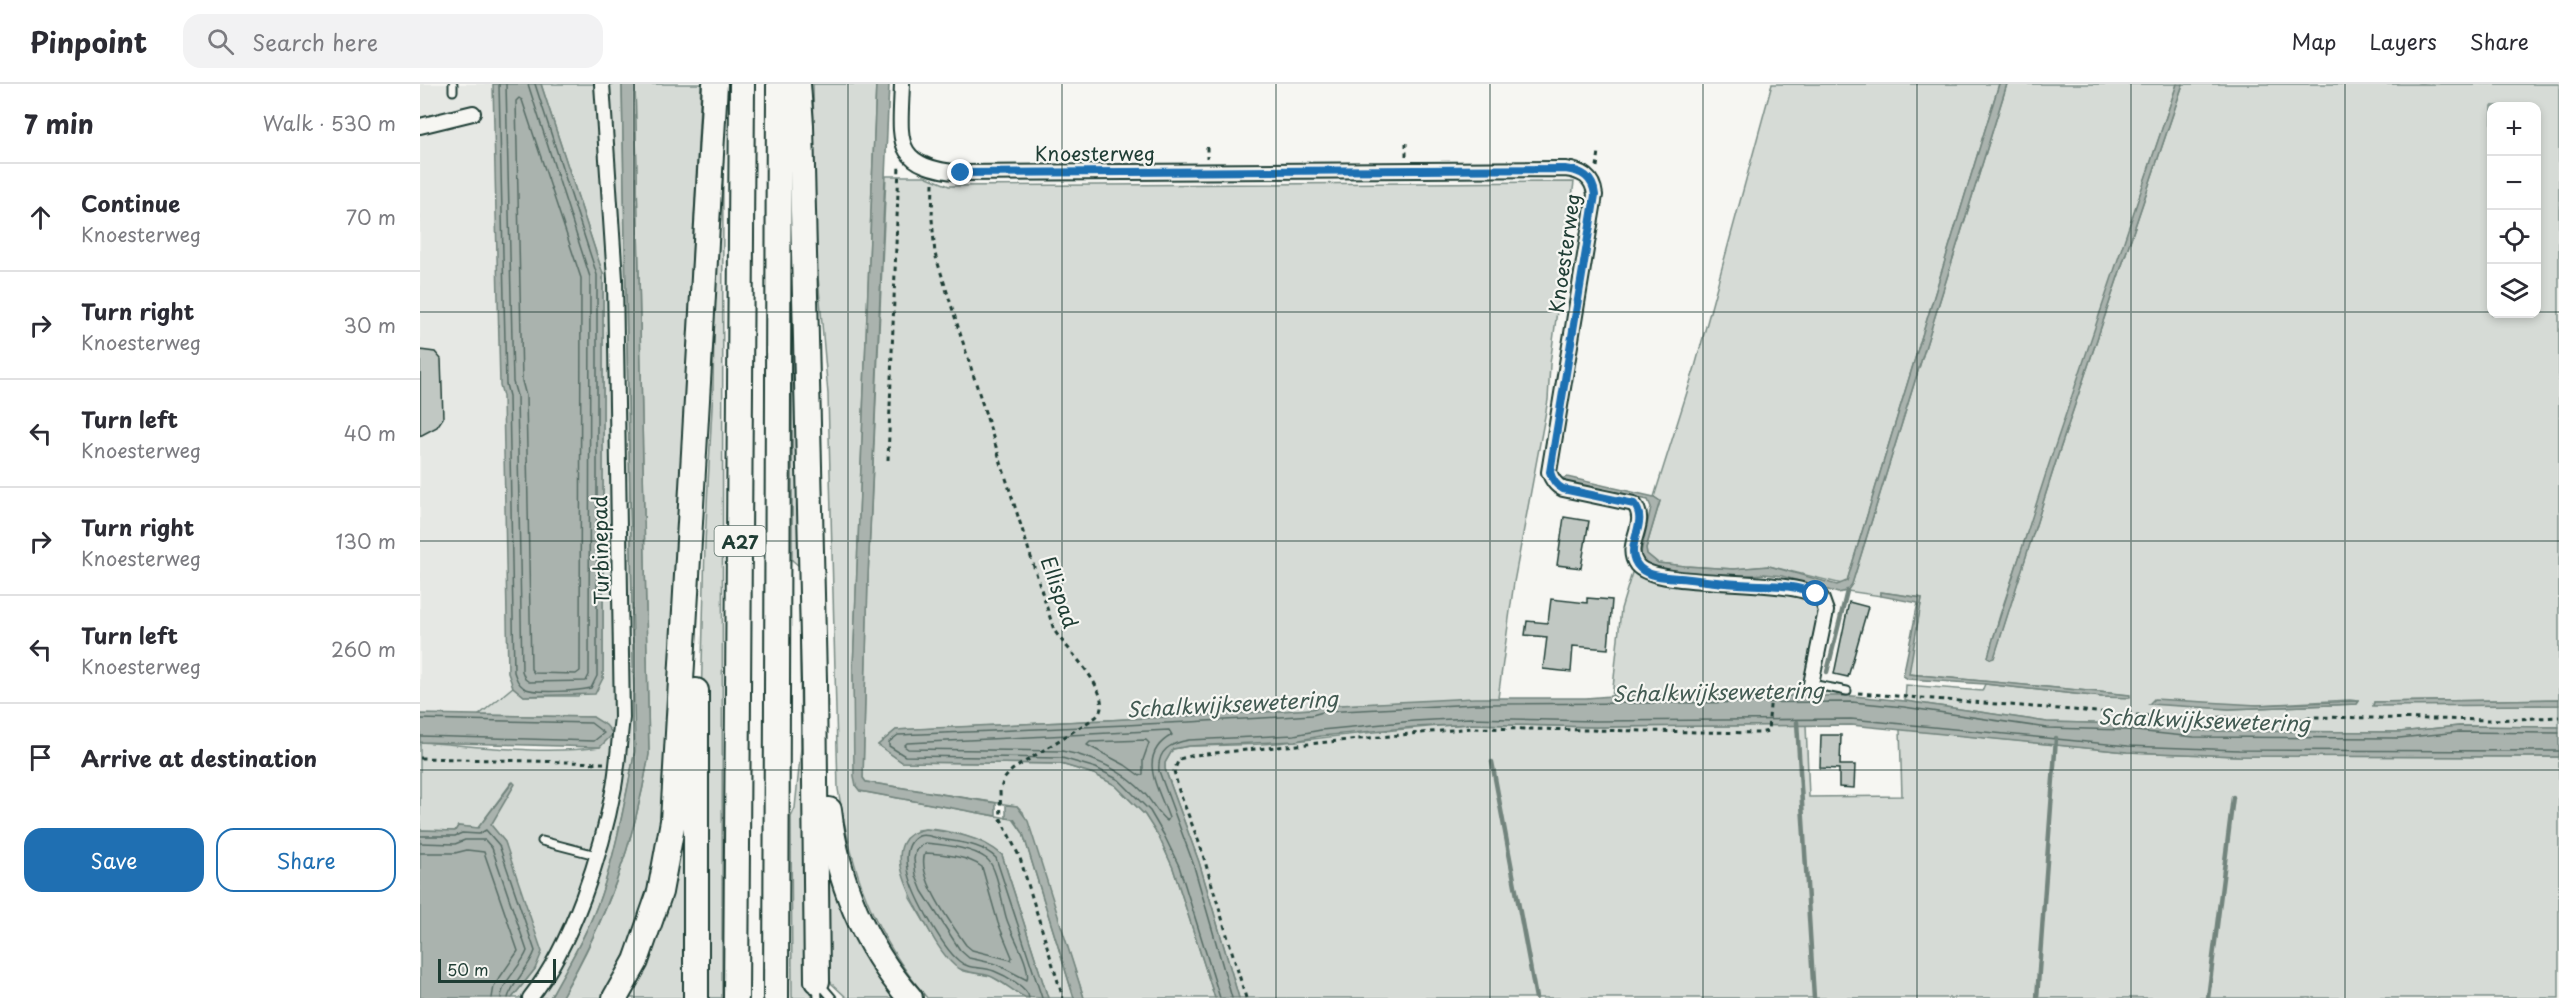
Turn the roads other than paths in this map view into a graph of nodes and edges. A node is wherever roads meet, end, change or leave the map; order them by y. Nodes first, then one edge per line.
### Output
1 (602, 84) edge
2 (715, 84) edge
3 (742, 84) edge
4 (779, 84) edge
5 (798, 84) edge
6 (902, 84) edge
7 (473, 112) dead end
8 (420, 126) edge
9 (691, 529) junction
10 (814, 680) junction
11 (1812, 684) joint
12 (1847, 691) road end
13 (542, 841) dead end
14 (596, 855) junction
15 (822, 992) edge
16 (530, 998) edge
17 (615, 998) edge
18 (696, 998) edge
19 (736, 998) edge
20 (776, 998) edge
21 (910, 998) edge

1 - 14 street, Turbinepad
2 - 9 highway, A27
3 - 19 highway, A27
4 - 20 highway, A27
5 - 10 highway
6 - 11 street, Knoesterweg
7 - 8 street
9 - 17 highway, A27
9 - 18 highway, A27
10 - 15 highway
10 - 21 highway
11 - 12 lane
13 - 14 lane
14 - 16 street, Turbinepad

